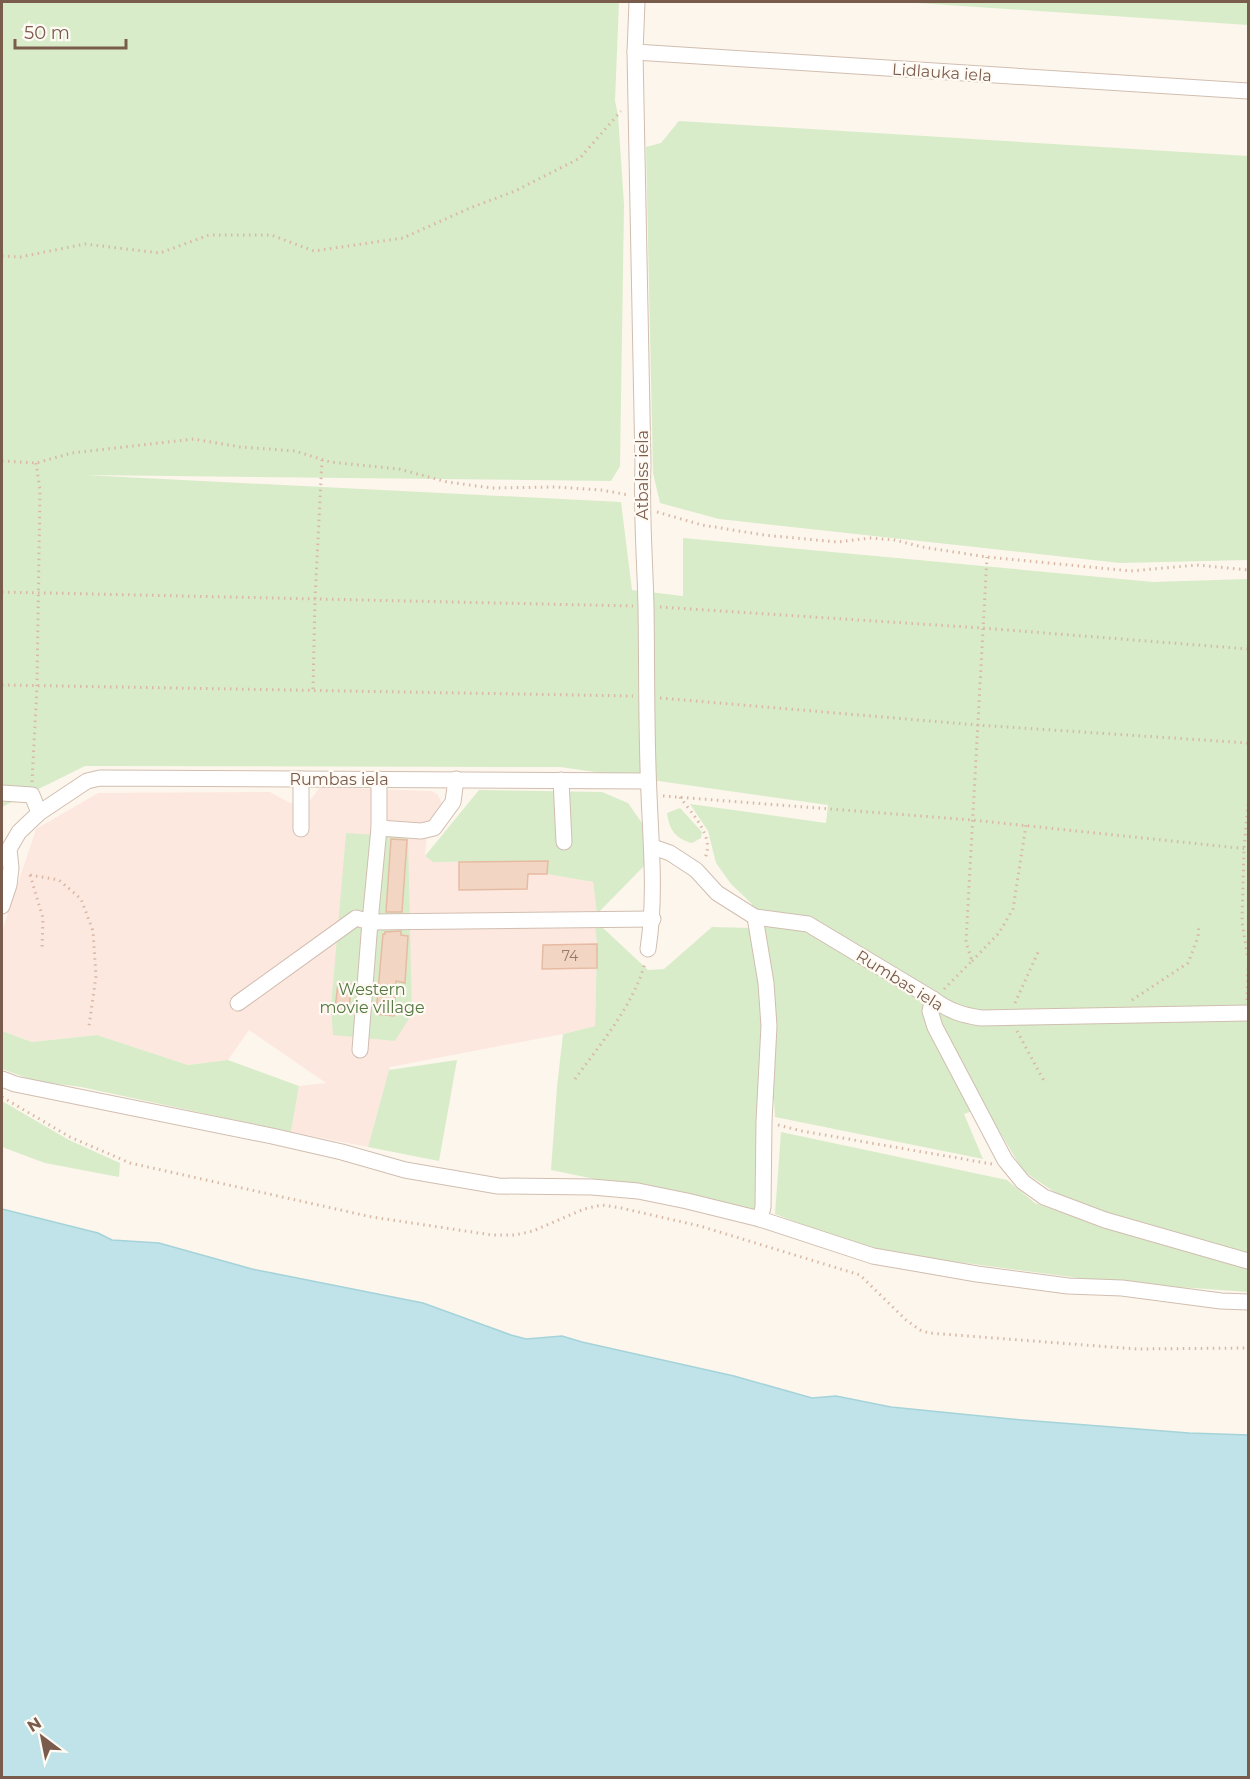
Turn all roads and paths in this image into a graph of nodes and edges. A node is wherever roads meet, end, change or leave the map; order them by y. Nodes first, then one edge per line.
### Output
1 (637, 2) edge
2 (635, 52) junction
3 (1248, 91) edge
4 (636, 96) junction
5 (2, 256) edge
6 (322, 460) junction
7 (2, 461) edge
8 (36, 463) junction
9 (642, 498) junction
10 (987, 557) junction
11 (1248, 570) edge
12 (2, 592) edge
13 (38, 593) junction
14 (315, 599) junction
15 (646, 606) junction
16 (982, 628) junction
17 (1248, 649) edge
18 (2, 685) edge
19 (37, 686) junction
20 (313, 689) junction
21 (646, 696) junction
22 (977, 725) junction
23 (1248, 743) edge
24 (302, 779) junction
25 (379, 779) junction
26 (456, 779) junction
27 (561, 780) junction
28 (649, 788) junction
29 (2, 793) edge
30 (32, 795) junction
31 (680, 797) junction
32 (1248, 804) edge
33 (39, 813) junction
34 (972, 820) junction
35 (1026, 825) junction
36 (379, 828) junction
37 (301, 830) dead end
38 (564, 842) dead end
39 (653, 847) junction
40 (1246, 849) edge
41 (11, 868) junction
42 (696, 870) junction
43 (30, 874) junction
44 (2, 906) edge
45 (755, 917) junction
46 (653, 919) junction
47 (370, 922) junction
48 (1200, 924) dead end
49 (42, 949) dead end
50 (648, 949) joint
51 (1039, 950) dead end
52 (1248, 959) edge
53 (972, 961) junction
54 (1248, 969) edge
55 (933, 999) junction
56 (238, 1003) dead end
57 (1247, 1013) edge
58 (1108, 1016) junction
59 (1002, 1018) junction
60 (89, 1026) dead end
61 (360, 1050) dead end
62 (2, 1079) edge
63 (575, 1079) dead end
64 (1045, 1083) dead end
65 (2, 1096) edge
66 (764, 1121) junction
67 (1005, 1160) junction
68 (760, 1219) junction
69 (1248, 1261) edge
70 (1248, 1302) edge
71 (1248, 1348) edge

1 - 2 street, Atbalss iela
2 - 3 street, Lidlauka iela
2 - 4 street, Atbalss iela
4 - 5 path
4 - 9 street, Atbalss iela
6 - 8 path
6 - 9 path
6 - 14 path
7 - 8 path
8 - 13 path
9 - 10 path
9 - 15 street, Atbalss iela
10 - 11 path
10 - 16 path
12 - 13 path
13 - 14 path
13 - 19 path
14 - 15 path
14 - 20 path
15 - 16 path
15 - 21 street, Atbalss iela
16 - 17 path
16 - 22 path
18 - 19 path
19 - 20 path
19 - 30 path
20 - 21 path
21 - 22 path
21 - 28 street, Atbalss iela
22 - 23 path
22 - 34 path
24 - 25 street, Rumbas iela
24 - 33 street, Rumbas iela
24 - 37 street
25 - 26 street, Rumbas iela
25 - 36 street
26 - 27 street, Rumbas iela
26 - 36 street
27 - 28 street, Rumbas iela
27 - 38 street
28 - 31 path
28 - 39 street, Atbalss iela
29 - 30 street
30 - 33 street
31 - 34 path
31 - 42 path
32 - 40 path
33 - 41 street, Rumbas iela
34 - 35 path
34 - 53 path
35 - 40 path
35 - 53 path
36 - 47 street
39 - 42 street, Rumbas iela
39 - 46 street, Atbalss iela
40 - 52 path
41 - 43 path
41 - 44 street, Rumbas iela
42 - 45 street, Rumbas iela
43 - 49 path
43 - 60 path
45 - 55 street, Rumbas iela
45 - 66 street
46 - 47 street
46 - 50 street, Atbalss iela
47 - 56 street
47 - 61 street
48 - 58 path
50 - 63 path
51 - 59 path
53 - 55 path
54 - 57 path
55 - 59 street, Rumbas iela
55 - 67 street
57 - 58 street, Rumbas iela
58 - 59 street, Rumbas iela
59 - 64 path
62 - 68 street
65 - 71 path
66 - 67 path
66 - 68 street
67 - 69 street
68 - 70 street

